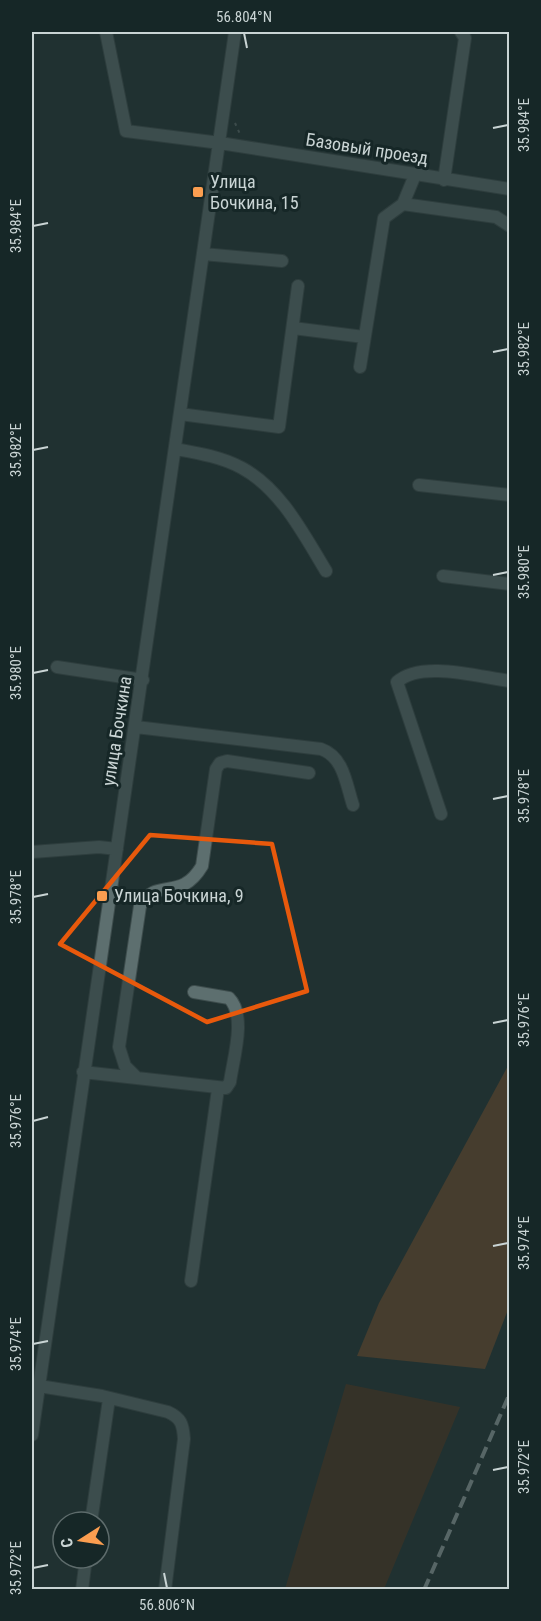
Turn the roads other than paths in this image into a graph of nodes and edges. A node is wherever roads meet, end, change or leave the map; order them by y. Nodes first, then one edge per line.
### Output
1 (106, 32) edge
2 (235, 32) edge
3 (461, 32) edge
4 (220, 143) junction
5 (415, 175) junction
6 (444, 180) junction
7 (510, 189) edge
8 (403, 204) junction
9 (510, 226) edge
10 (203, 254) junction
11 (282, 261) dead end
12 (298, 286) dead end
13 (293, 328) junction
14 (364, 337) junction
15 (360, 367) dead end
16 (180, 414) junction
17 (176, 449) junction
18 (419, 484) dead end
19 (510, 495) edge
20 (326, 571) dead end
21 (443, 576) dead end
22 (510, 584) edge
23 (57, 667) dead end
24 (143, 680) junction
25 (510, 681) edge
26 (136, 727) junction
27 (309, 773) dead end
28 (353, 805) dead end
29 (441, 814) dead end
30 (117, 849) junction
31 (32, 852) edge
32 (194, 992) dead end
33 (83, 1072) junction
34 (137, 1078) junction
35 (218, 1089) junction
36 (191, 1281) dead end
37 (39, 1386) junction
38 (109, 1399) junction
39 (32, 1435) edge
40 (94, 1510) edge
41 (84, 1570) edge
42 (82, 1590) edge
43 (165, 1590) edge

1 - 4 street, Базовый проезд
2 - 4 street, улица Бочкина
3 - 6 street
4 - 5 street, Базовый проезд
4 - 10 street, улица Бочкина
5 - 6 street, Базовый проезд
5 - 8 street
6 - 7 street, Базовый проезд
8 - 9 street
8 - 14 street
10 - 11 street
10 - 16 street, улица Бочкина
12 - 13 street
13 - 14 street
13 - 16 street
14 - 15 street
16 - 17 street, улица Бочкина
17 - 20 street
17 - 24 street, улица Бочкина
18 - 19 street
21 - 22 street
23 - 24 street
24 - 26 street, улица Бочкина
25 - 29 street
26 - 28 street
26 - 30 street, улица Бочкина
27 - 34 street
30 - 31 street
30 - 33 street, улица Бочкина
32 - 35 street
33 - 34 street
33 - 37 street, улица Бочкина
34 - 35 street
35 - 36 street
37 - 38 street
37 - 39 street, улица Бочкина
38 - 40 street
38 - 43 street
41 - 42 street

